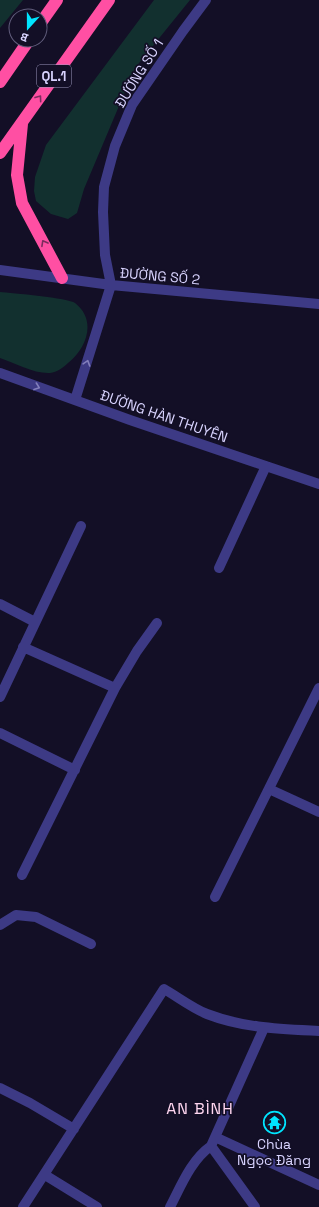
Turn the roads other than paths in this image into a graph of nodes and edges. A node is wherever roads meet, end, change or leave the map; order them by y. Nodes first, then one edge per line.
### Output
1 (57, 0) edge
2 (109, 0) edge
3 (206, 0) edge
4 (48, 13) edge
5 (23, 48) edge
6 (0, 82) edge
7 (22, 121) junction
8 (0, 153) edge
9 (0, 270) edge
10 (62, 278) junction
11 (111, 285) junction
12 (319, 304) edge
13 (0, 373) edge
14 (75, 400) junction
15 (266, 466) junction
16 (319, 484) edge
17 (81, 526) dead end
18 (219, 568) dead end
19 (0, 604) edge
20 (35, 622) junction
21 (157, 622) dead end
22 (24, 647) junction
23 (115, 688) junction
24 (319, 688) edge
25 (0, 697) edge
26 (0, 733) edge
27 (75, 770) junction
28 (269, 789) junction
29 (319, 812) edge
30 (22, 875) dead end
31 (215, 897) dead end
32 (0, 925) edge
33 (91, 944) dead end
34 (264, 1028) junction
35 (319, 1031) edge
36 (0, 1088) edge
37 (74, 1129) junction
38 (213, 1142) junction
39 (45, 1175) junction
40 (319, 1186) edge
41 (23, 1207) edge
42 (97, 1207) edge
43 (170, 1207) edge
44 (255, 1207) edge

1 - 4 highway
7 -> 2 highway, QL.1
3 - 11 street, ĐƯỜNG SỐ 1
5 - 6 highway, QL.1
7 - 8 highway, QL.1
10 -> 7 highway
9 - 10 street, ĐƯỜNG SỐ 2
10 - 11 street, ĐƯỜNG SỐ 2
11 - 12 street, ĐƯỜNG SỐ 2
14 -> 11 street, ĐƯỜNG SỐ 1
13 -> 14 street, ĐƯỜNG HÀN THUYÊN
14 - 15 street, ĐƯỜNG HÀN THUYÊN
15 - 16 street, ĐƯỜNG HÀN THUYÊN
15 - 18 street
17 - 20 street
19 - 20 street
20 - 22 street
21 - 23 street
22 - 23 street
22 - 25 street
23 - 27 street
24 - 28 street
26 - 27 street
27 - 30 street
28 - 29 street
28 - 31 street
32 - 33 street
34 - 35 street
34 - 37 street
34 - 38 street
36 - 37 street
37 - 39 street
38 - 40 street
38 - 43 street
38 - 44 street
39 - 41 street
39 - 42 street

